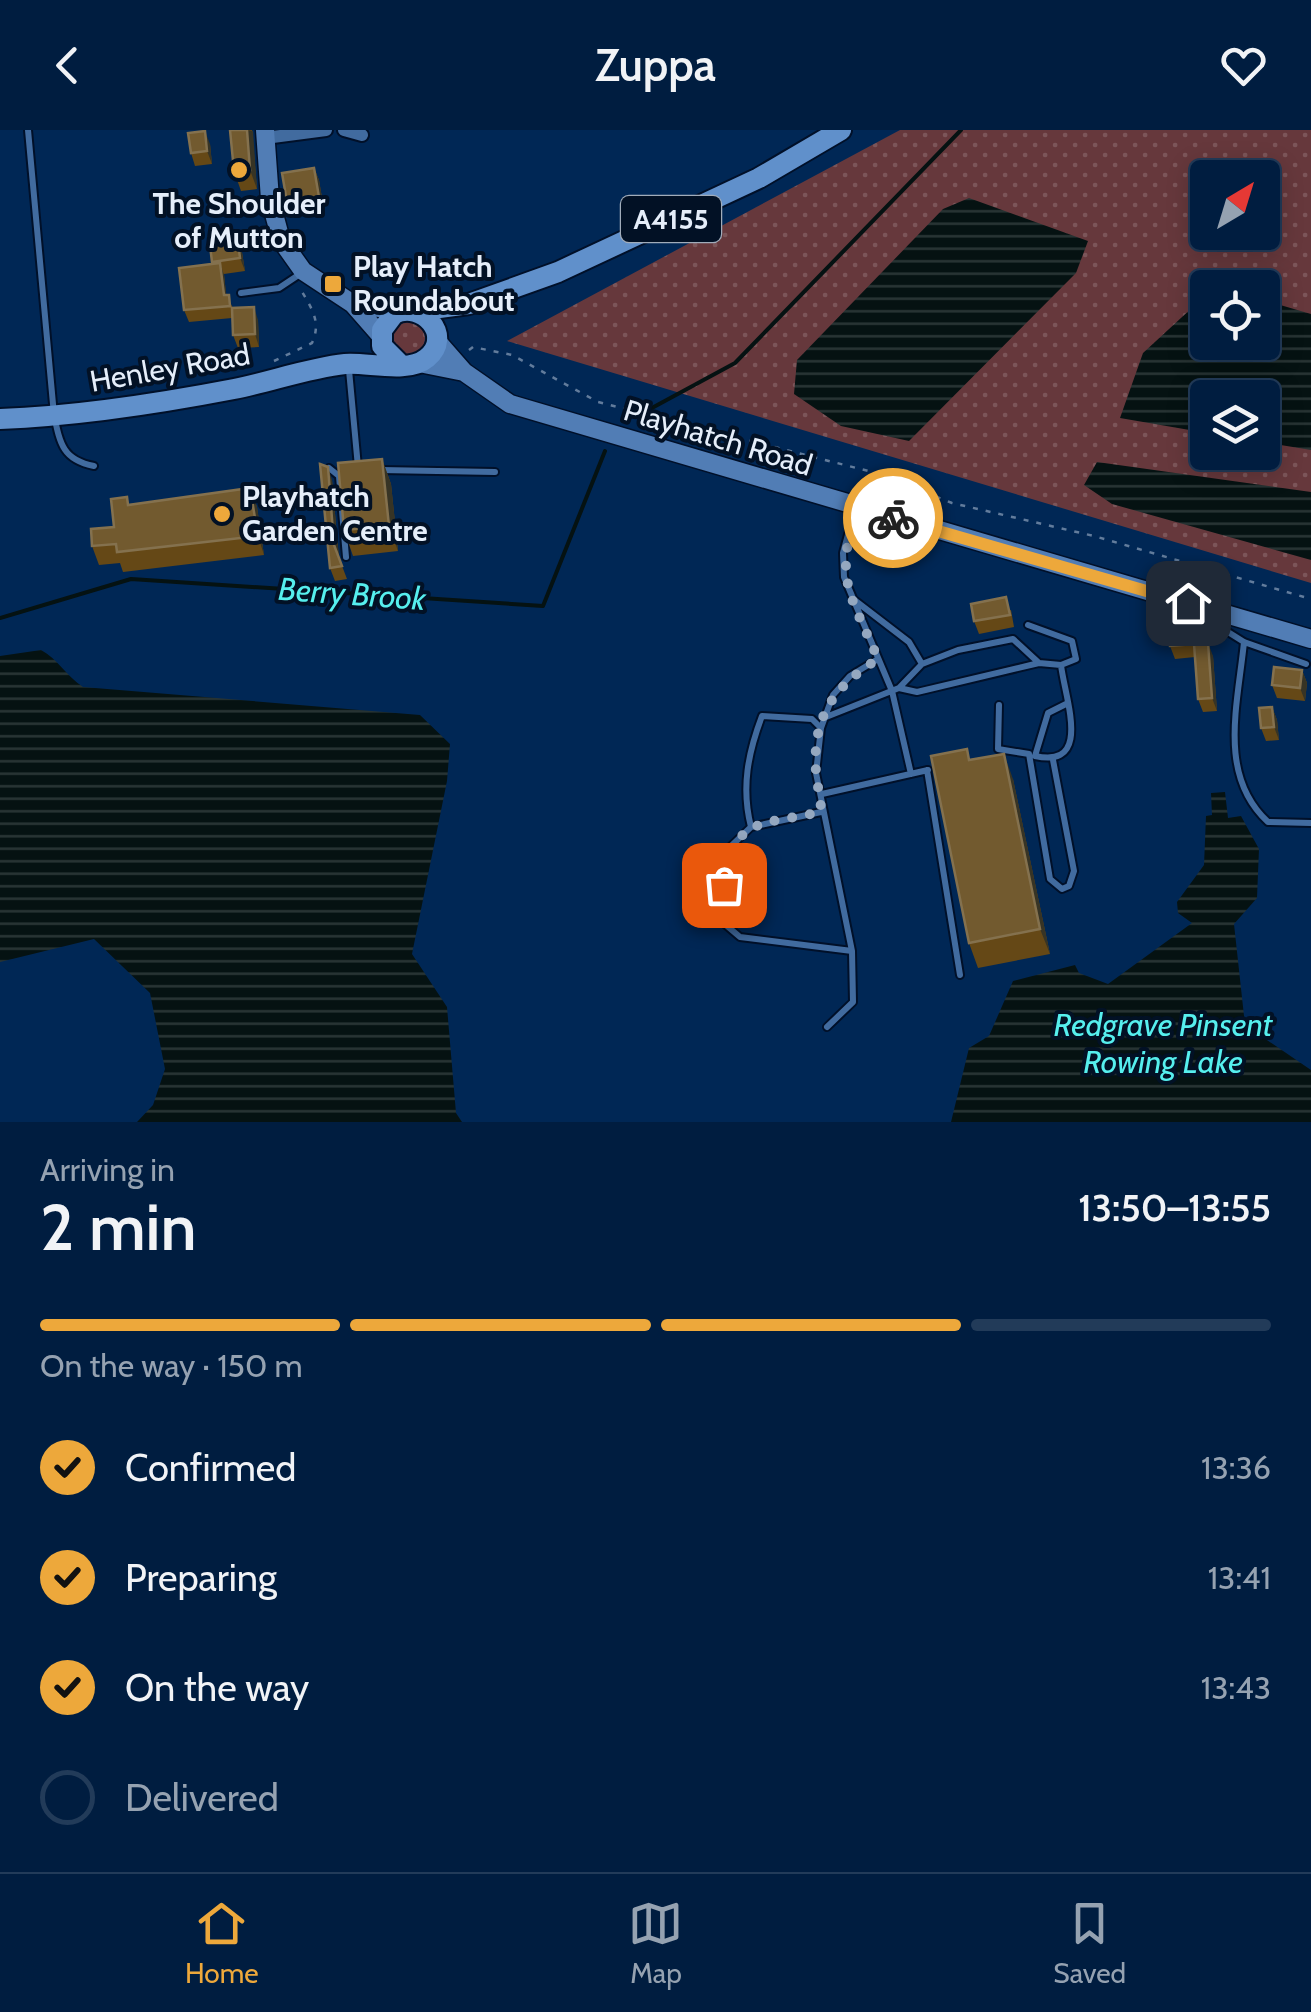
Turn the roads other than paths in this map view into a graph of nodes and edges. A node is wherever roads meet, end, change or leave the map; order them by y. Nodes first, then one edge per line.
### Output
1 (28, 130) edge
2 (326, 130) edge
3 (344, 130) edge
4 (841, 130) edge
5 (265, 134) edge
6 (362, 136) dead end
7 (299, 275) junction
8 (241, 293) dead end
9 (353, 304) junction
10 (469, 304) junction
11 (408, 311) junction
12 (381, 337) junction
13 (436, 340) junction
14 (409, 363) junction
15 (348, 364) junction
16 (460, 365) junction
17 (54, 416) junction
18 (0, 420) edge
19 (94, 466) dead end
20 (329, 468) edge
21 (495, 472) dead end
22 (856, 508) junction
23 (346, 557) dead end
24 (852, 598) junction
25 (1226, 614) junction
26 (1028, 625) dead end
27 (1311, 639) edge
28 (1244, 642) junction
29 (878, 659) junction
30 (1039, 663) junction
31 (922, 664) junction
32 (1306, 664) dead end
33 (1061, 665) junction
34 (895, 689) junction
35 (1066, 704) junction
36 (999, 705) dead end
37 (824, 717) junction
38 (821, 728) junction
39 (1032, 755) junction
40 (1053, 760) junction
41 (945, 767) edge
42 (927, 770) junction
43 (910, 774) junction
44 (822, 794) junction
45 (821, 812) junction
46 (1311, 823) edge
47 (751, 827) junction
48 (852, 951) junction
49 (960, 975) dead end
50 (827, 1026) dead end

1 - 17 lane
2 - 5 street
3 - 6 street
4 - 10 main road, A4155
5 - 7 main road
7 - 8 lane
7 - 9 main road
9 - 11 main road
9 - 12 main road
10 - 11 main road, A4155
10 - 13 main road, A4155
11 - 12 main road
11 - 13 main road
12 - 14 main road
12 - 15 main road, Henley Road
13 - 14 main road
13 - 16 main road, Playhatch Road
14 - 15 main road, Henley Road
14 - 16 main road, Playhatch Road
15 - 17 main road, Henley Road
15 - 21 lane
16 - 22 main road, Playhatch Road
17 - 18 main road, Henley Road
17 - 19 lane
20 - 23 lane
22 - 24 lane
22 - 25 main road, Playhatch Road
24 - 29 lane
24 - 31 lane
25 - 27 main road, Playhatch Road
25 - 28 lane
26 - 33 lane
28 - 32 lane
28 - 46 lane
29 - 34 lane
29 - 37 lane
30 - 31 lane
30 - 33 lane
30 - 34 lane
31 - 34 lane
33 - 35 lane
34 - 37 lane
34 - 43 lane
35 - 39 lane
35 - 40 lane
36 - 39 lane
37 - 38 lane
38 - 44 lane
38 - 47 lane
39 - 40 lane
39 - 40 lane
41 - 42 lane
42 - 43 lane
42 - 49 lane
43 - 44 lane
44 - 45 lane
45 - 47 lane
45 - 48 lane
47 - 48 lane
48 - 50 lane

